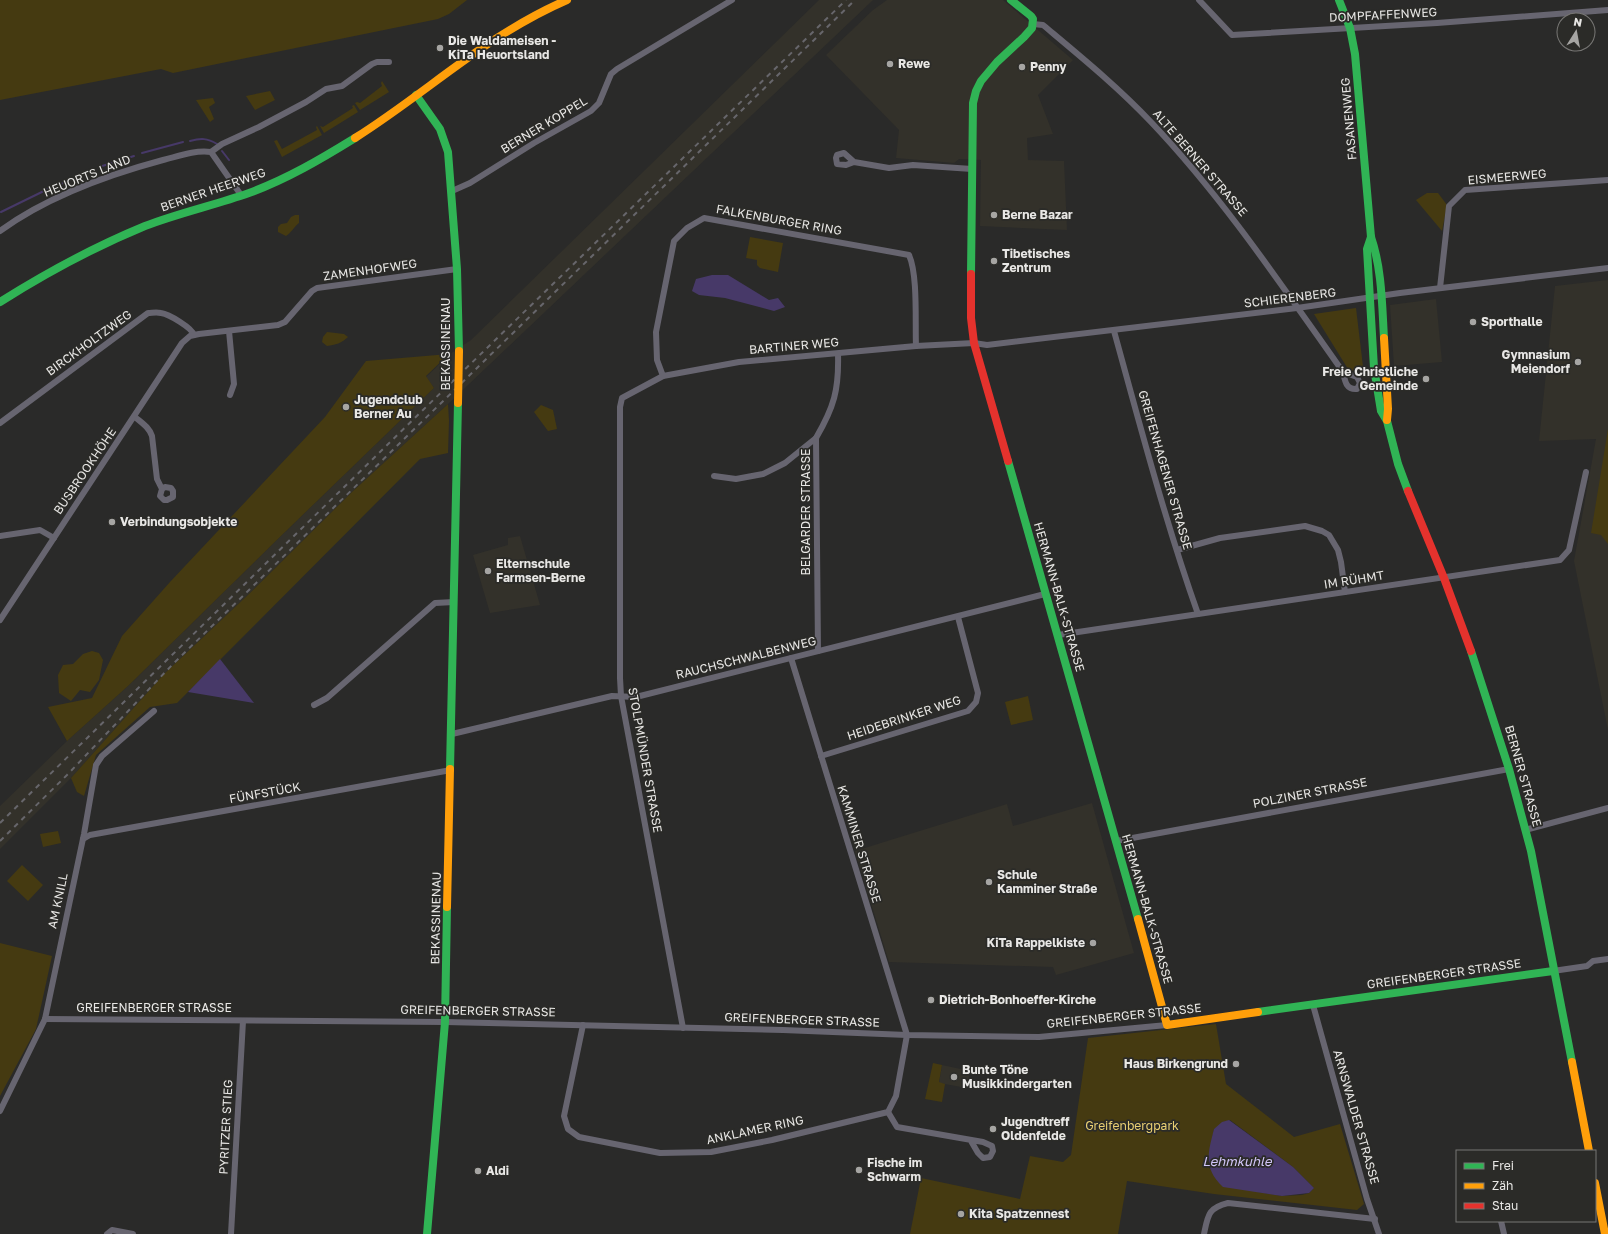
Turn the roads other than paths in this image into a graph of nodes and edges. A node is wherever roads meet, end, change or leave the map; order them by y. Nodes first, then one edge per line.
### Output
1 (568, 0) edge
2 (732, 0) edge
3 (1010, 0) edge
4 (1199, 0) edge
5 (1339, 0) edge
6 (1608, 10) edge
7 (1033, 24) junction
8 (1350, 28) junction
9 (389, 62) dead end
10 (416, 95) junction
11 (211, 152) junction
12 (854, 162) dead end
13 (972, 169) junction
14 (1608, 180) edge
15 (452, 191) junction
16 (241, 195) junction
17 (0, 231) edge
18 (1371, 237) junction
19 (1608, 268) edge
20 (457, 269) junction
21 (1440, 288) junction
22 (1381, 296) junction
23 (1369, 298) junction
24 (0, 302) edge
25 (1297, 308) junction
26 (229, 331) junction
27 (1114, 331) junction
28 (194, 335) junction
29 (974, 343) junction
30 (916, 346) junction
31 (838, 354) junction
32 (1343, 372) dead end
33 (663, 376) junction
34 (1376, 379) joint
35 (1386, 379) joint
36 (230, 395) dead end
37 (622, 398) joint
38 (135, 417) junction
39 (1387, 421) junction
40 (0, 423) edge
41 (816, 438) junction
42 (1586, 472) dead end
43 (714, 476) dead end
44 (162, 489) dead end
45 (0, 536) edge
46 (54, 538) junction
47 (1177, 550) junction
48 (1444, 578) junction
49 (1345, 592) junction
50 (1045, 594) junction
51 (454, 602) junction
52 (1198, 614) junction
53 (958, 617) junction
54 (0, 620) edge
55 (1058, 635) junction
56 (818, 651) junction
57 (791, 658) junction
58 (621, 696) junction
59 (314, 705) dead end
60 (154, 711) dead end
61 (452, 734) junction
62 (821, 756) junction
63 (1509, 769) junction
64 (451, 770) junction
65 (1608, 808) edge
66 (1525, 830) junction
67 (83, 839) junction
68 (1116, 841) junction
69 (1608, 959) edge
70 (1554, 971) junction
71 (1313, 1005) junction
72 (45, 1019) junction
73 (243, 1021) junction
74 (445, 1022) junction
75 (583, 1025) junction
76 (1167, 1025) junction
77 (683, 1028) junction
78 (907, 1035) junction
79 (0, 1110) edge
80 (888, 1112) junction
81 (971, 1141) dead end
82 (1589, 1150) edge
83 (1596, 1188) edge
84 (1375, 1219) junction
85 (1501, 1222) edge
86 (107, 1234) edge
87 (133, 1234) edge
88 (231, 1234) edge
89 (427, 1234) edge
90 (1204, 1234) edge
91 (1379, 1234) edge
92 (1504, 1234) edge
93 (1605, 1234) edge

1 - 10 street, BERNER HEERWEG
2 - 15 street, BERNER KOPPEL
3 - 7 street, ALTE BERNER STRASSE
4 - 8 street, DOMPFAFFENWEG
5 - 8 street, FASANENWEG
6 - 8 street, DOMPFAFFENWEG
7 - 13 street, HERMANN-BALK-STRASSE
7 - 25 street, ALTE BERNER STRASSE
8 - 18 street, FASANENWEG
9 - 11 street
10 - 15 street, BEKASSINENAU
10 - 16 street, BERNER HEERWEG
11 - 16 street
11 - 17 street, HEUORTS LAND
12 - 13 street
13 - 29 street, HERMANN-BALK-STRASSE
14 - 21 street, EISMEERWEG
15 - 20 street, BEKASSINENAU
16 - 24 street, BERNER HEERWEG
18 - 22 street, FASANENWEG
18 - 23 street, FASANENWEG
19 - 21 street, SCHIERENBERG
20 - 26 street, ZAMENHOFWEG
20 - 51 street, BEKASSINENAU, bridge
21 - 22 street, SCHIERENBERG
22 - 23 street, SCHIERENBERG
22 - 35 street, FASANENWEG
23 - 25 street, SCHIERENBERG
23 - 34 street, FASANENWEG
25 - 27 street, SCHIERENBERG
25 - 32 street, ALTE BERNER STRASSE
26 - 28 street, ZAMENHOFWEG
26 - 36 street
27 - 29 street, SCHIERENBERG
27 - 47 street, GREIFENHAGENER STRASSE
28 - 38 street, BUSBROOKHÖHE
28 - 40 street, BIRCKHOLTZWEG
29 - 30 street, BARTINER WEG
29 - 50 street, HERMANN-BALK-STRASSE
30 - 31 street, BARTINER WEG
30 - 33 street, FALKENBURGER RING
31 - 33 street, BARTINER WEG
31 - 41 street, BELGARDER STRASSE
33 - 37 street, BARTINER WEG
34 - 39 street, BERNER STRASSE
35 - 39 street, BERNER STRASSE
37 - 58 street, STOLPMÜNDER STRASSE
38 - 44 street
38 - 46 street, BUSBROOKHÖHE
39 - 48 street, BERNER STRASSE
41 - 43 street
41 - 56 street, BELGARDER STRASSE
42 - 48 street, IM RÜHMT
45 - 46 street
46 - 54 street, BUSBROOKHÖHE
47 - 49 street
47 - 52 street, GREIFENHAGENER STRASSE
48 - 49 street, IM RÜHMT
48 - 63 street, BERNER STRASSE
49 - 52 street, IM RÜHMT
50 - 53 street, RAUCHSCHWALBENWEG
50 - 55 street, HERMANN-BALK-STRASSE
51 - 59 street
51 - 61 street, BEKASSINENAU
52 - 55 street, IM RÜHMT
53 - 56 street, RAUCHSCHWALBENWEG
53 - 62 street, HEIDEBRINKER WEG
55 - 68 street, HERMANN-BALK-STRASSE
56 - 57 street, RAUCHSCHWALBENWEG
57 - 58 street, RAUCHSCHWALBENWEG
57 - 62 street, KAMMINER STRASSE
58 - 61 street, RAUCHSCHWALBENWEG
58 - 77 street, STOLPMÜNDER STRASSE
60 - 67 street, AM KNILL
61 - 64 street, BEKASSINENAU
62 - 78 street, KAMMINER STRASSE
63 - 66 street, BERNER STRASSE
63 - 68 street, POLZINER STRASSE
64 - 67 street, FÜNFSTÜCK
64 - 74 street, BEKASSINENAU
65 - 66 street
66 - 70 street, BERNER STRASSE
67 - 72 street, AM KNILL
68 - 76 street, HERMANN-BALK-STRASSE
69 - 70 street
70 - 71 street, GREIFENBERGER STRASSE
70 - 82 street, BERNER STRASSE
71 - 76 street, GREIFENBERGER STRASSE
71 - 84 street, ARNSWALDER STRASSE
72 - 73 street, GREIFENBERGER STRASSE
72 - 79 street, AM KNILL
73 - 74 street, GREIFENBERGER STRASSE
73 - 88 street, PYRITZER STIEG
74 - 75 street, GREIFENBERGER STRASSE
74 - 89 street, BEKASSINENAU
75 - 77 street, GREIFENBERGER STRASSE
75 - 80 street, ANKLAMER RING
76 - 78 street, GREIFENBERGER STRASSE
77 - 78 street, GREIFENBERGER STRASSE
78 - 80 street
80 - 81 street
83 - 93 street
84 - 90 street
84 - 91 street, ARNSWALDER STRASSE
85 - 92 street
86 - 87 street

